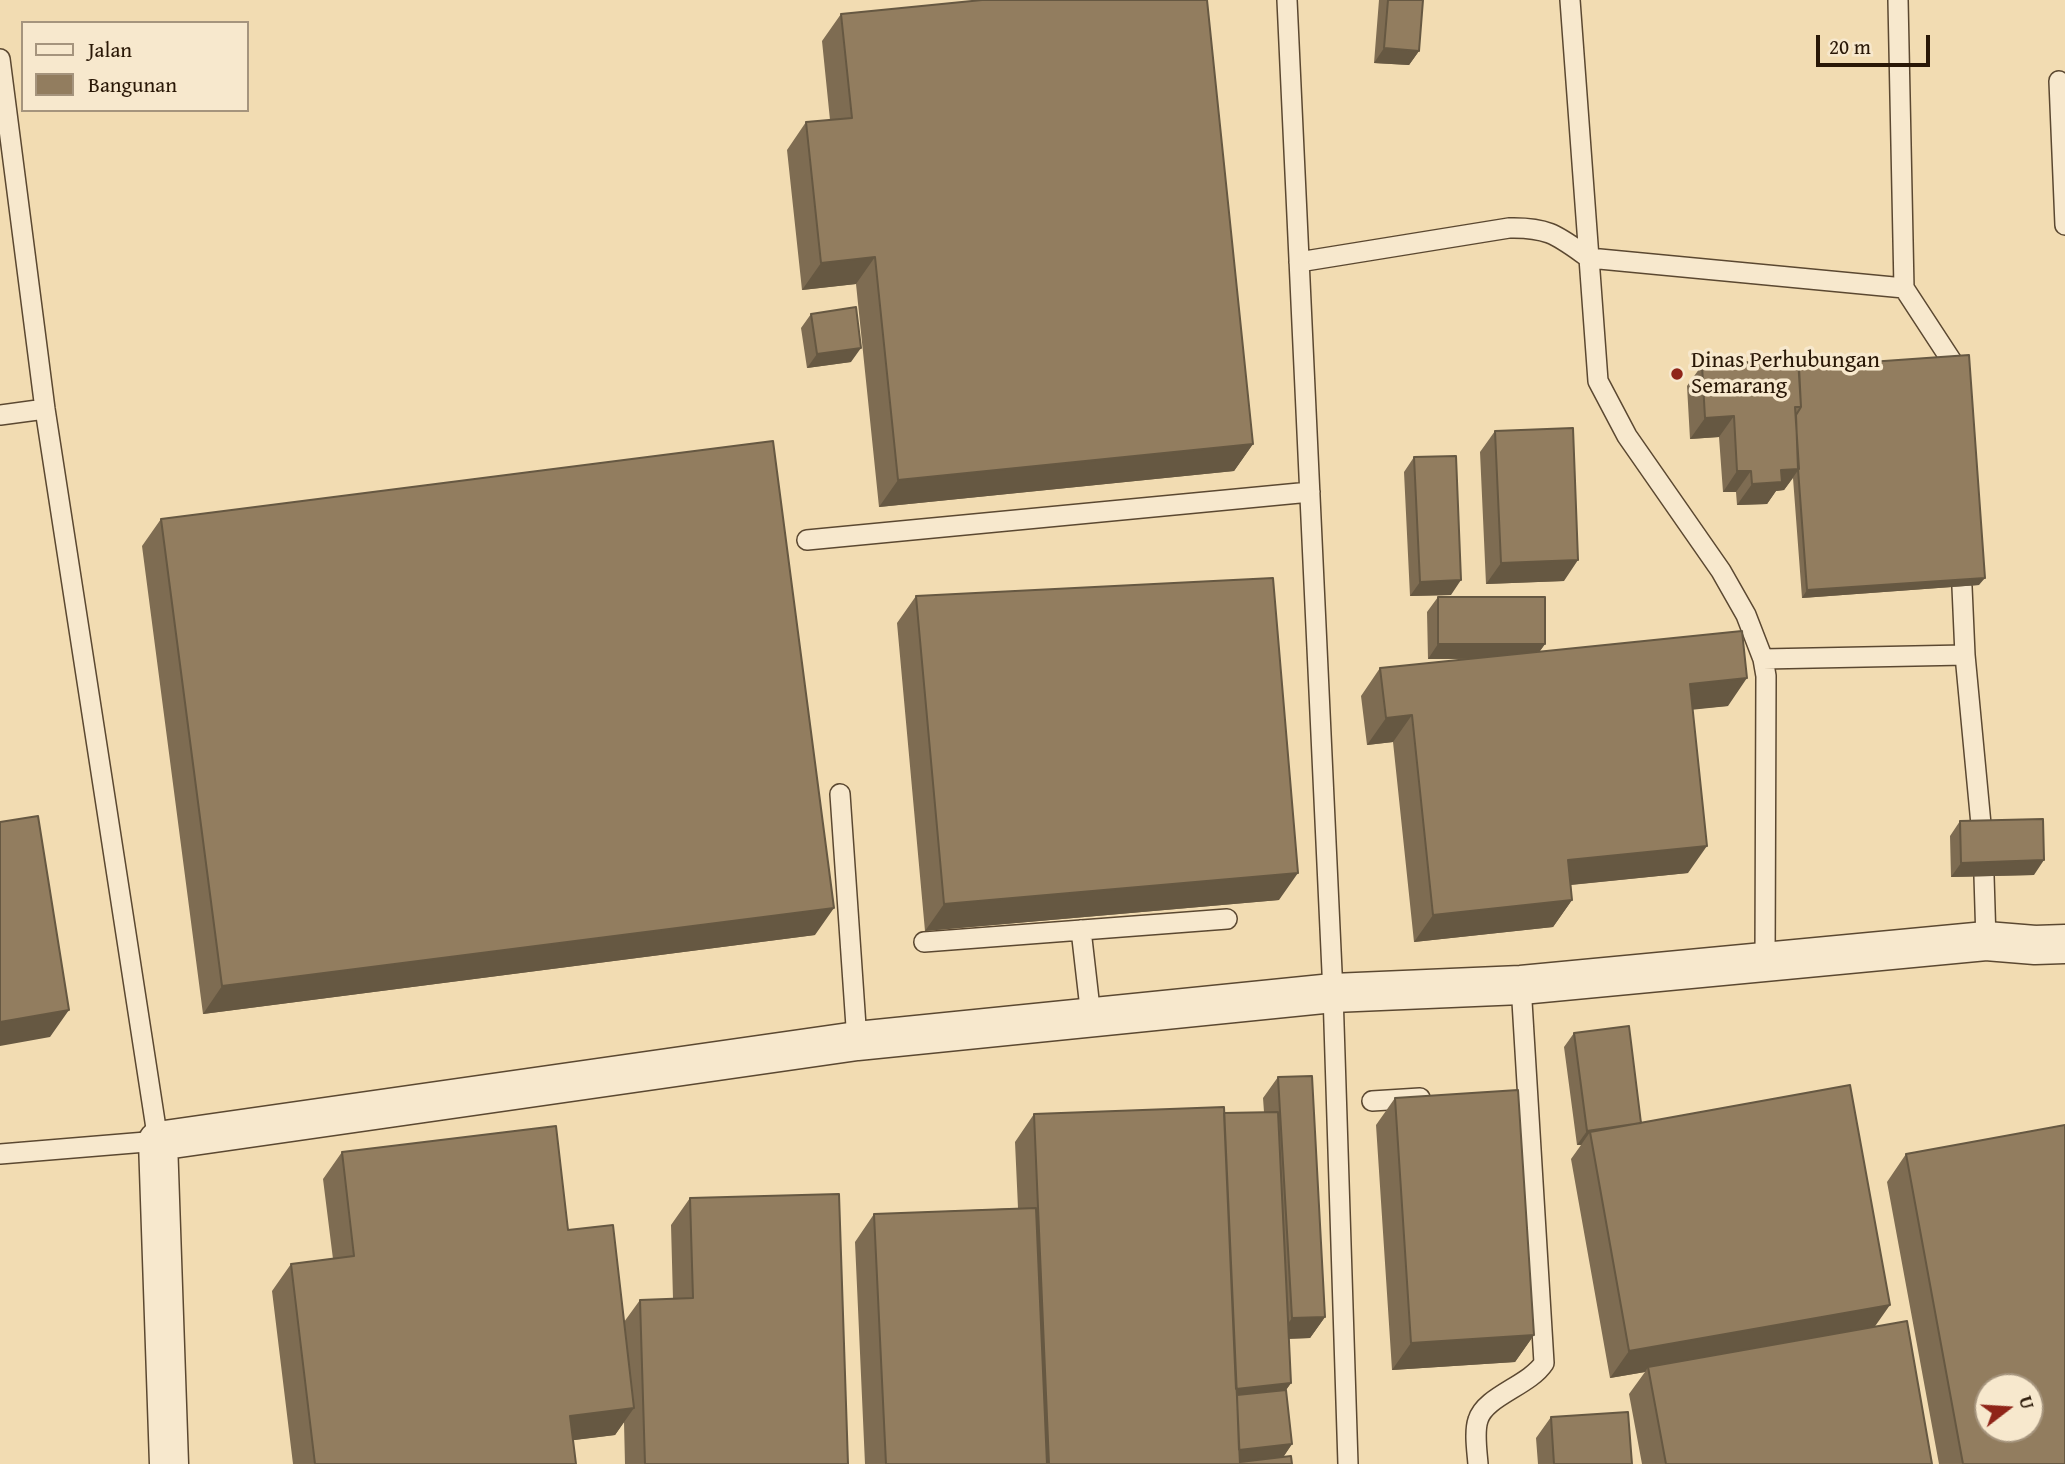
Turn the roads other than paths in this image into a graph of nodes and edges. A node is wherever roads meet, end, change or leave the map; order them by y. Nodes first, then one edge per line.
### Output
1 (1287, 0) edge
2 (1570, 0) edge
3 (1898, 0) edge
4 (0, 59) edge
5 (2059, 81) dead end
6 (2065, 225) edge
7 (1589, 258) junction
8 (1299, 262) junction
9 (1904, 288) junction
10 (1953, 363) edge
11 (44, 409) junction
12 (0, 415) edge
13 (1310, 492) junction
14 (807, 540) dead end
15 (1962, 587) edge
16 (1965, 654) junction
17 (1763, 659) junction
18 (840, 794) dead end
19 (1982, 835) edge
20 (1984, 876) edge
21 (1227, 919) dead end
22 (1081, 930) junction
23 (1986, 941) junction
24 (924, 942) dead end
25 (2065, 944) edge
26 (1765, 963) junction
27 (1521, 985) junction
28 (1333, 993) junction
29 (1091, 1017) junction
30 (857, 1041) junction
31 (1436, 1097) edge
32 (1372, 1101) dead end
33 (158, 1141) junction
34 (0, 1154) edge
35 (169, 1464) edge
36 (1348, 1464) edge
37 (1478, 1464) edge

1 - 8 lane
2 - 7 lane
3 - 9 lane
4 - 11 lane
5 - 6 lane
7 - 8 lane
7 - 9 lane
7 - 17 lane
8 - 13 lane
9 - 10 lane
11 - 12 lane
11 - 33 lane
13 - 14 lane
13 - 28 lane
15 - 16 lane
16 - 17 lane
16 - 19 lane
17 - 26 lane
18 - 30 lane
20 - 23 lane
21 - 22 lane
22 - 24 lane
22 - 29 lane
23 - 25 street
23 - 26 street
26 - 27 street
27 - 28 street
27 - 37 lane
28 - 29 street
28 - 36 lane
29 - 30 street
30 - 33 street
31 - 32 lane
33 - 34 lane
33 - 35 street

